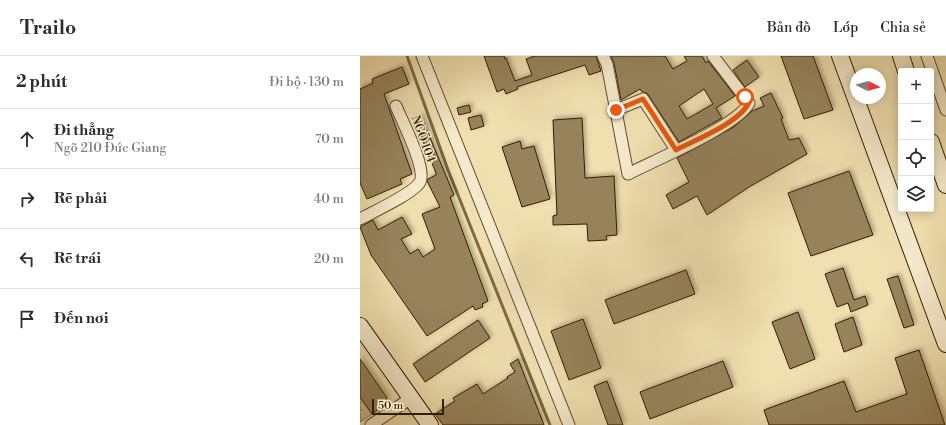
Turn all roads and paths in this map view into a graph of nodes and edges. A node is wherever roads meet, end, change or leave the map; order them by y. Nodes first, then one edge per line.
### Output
1 (422, 56) edge
2 (603, 56) edge
3 (713, 56) edge
4 (840, 56) edge
5 (901, 56) edge
6 (927, 56) edge
7 (905, 68) edge
8 (396, 106) dead end
9 (616, 110) junction
10 (946, 110) edge
11 (676, 150) junction
12 (934, 151) edge
13 (946, 185) edge
14 (360, 220) edge
15 (360, 326) edge
16 (946, 344) edge
17 (411, 398) junction
18 (371, 425) edge
19 (430, 425) edge
20 (569, 425) edge

1 - 20 street
2 - 9 street
3 - 11 street
4 - 16 street
5 - 7 street
6 - 10 street
8 - 14 street, NGÕ 104
9 - 11 street
9 - 11 street
12 - 13 street
15 - 17 street
17 - 18 street
17 - 19 street

